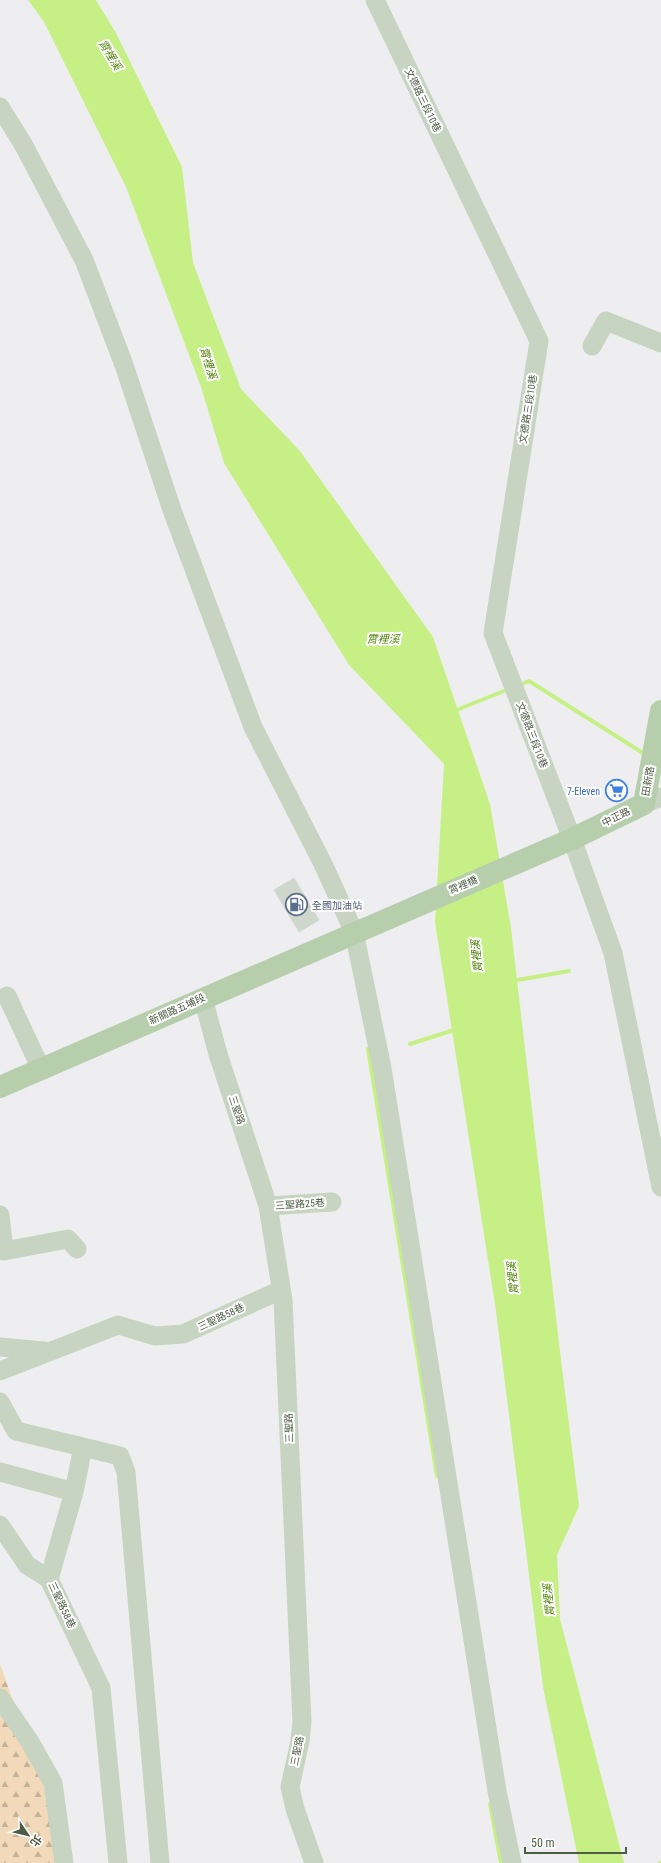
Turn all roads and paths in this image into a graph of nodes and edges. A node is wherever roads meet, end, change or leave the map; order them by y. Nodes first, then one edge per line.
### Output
1 (375, 0) edge
2 (0, 108) edge
3 (661, 343) edge
4 (592, 346) dead end
5 (661, 711) edge
6 (652, 801) edge
7 (572, 839) junction
8 (354, 932) junction
9 (7, 996) dead end
10 (203, 998) junction
11 (41, 1069) junction
12 (0, 1087) edge
13 (661, 1187) edge
14 (332, 1202) dead end
15 (268, 1206) junction
16 (0, 1215) edge
17 (77, 1249) dead end
18 (281, 1290) junction
19 (0, 1347) edge
20 (50, 1351) junction
21 (0, 1371) edge
22 (0, 1402) edge
23 (83, 1447) junction
24 (0, 1472) edge
25 (74, 1492) junction
26 (0, 1525) edge
27 (49, 1579) junction
28 (0, 1698) edge
29 (64, 1863) edge
30 (118, 1863) edge
31 (160, 1863) edge
32 (314, 1863) edge
33 (512, 1863) edge

1 - 7 street, 文德路三段10巷
2 - 8 street
3 - 4 street
5 - 6 main road, 田新路
6 - 7 main road, 中正路
7 - 8 main road, 霄裡橋
7 - 13 street, 文德路三段10巷
8 - 10 main road, 新關路五埔段
8 - 33 street
9 - 11 street
10 - 11 main road, 新關路五埔段
10 - 15 street, 三聖路
11 - 12 main road, 新關路五埔段
14 - 15 street, 三聖路25巷
15 - 18 street, 三聖路
16 - 17 street
18 - 20 street, 三聖路58巷
18 - 32 street, 三聖路
19 - 20 street
20 - 21 street, 三聖路58巷
22 - 23 street
23 - 25 street, 三聖路58巷
23 - 31 street
24 - 25 street
25 - 27 street, 三聖路58巷
26 - 27 street
27 - 30 street, 三聖路58巷
28 - 29 street

